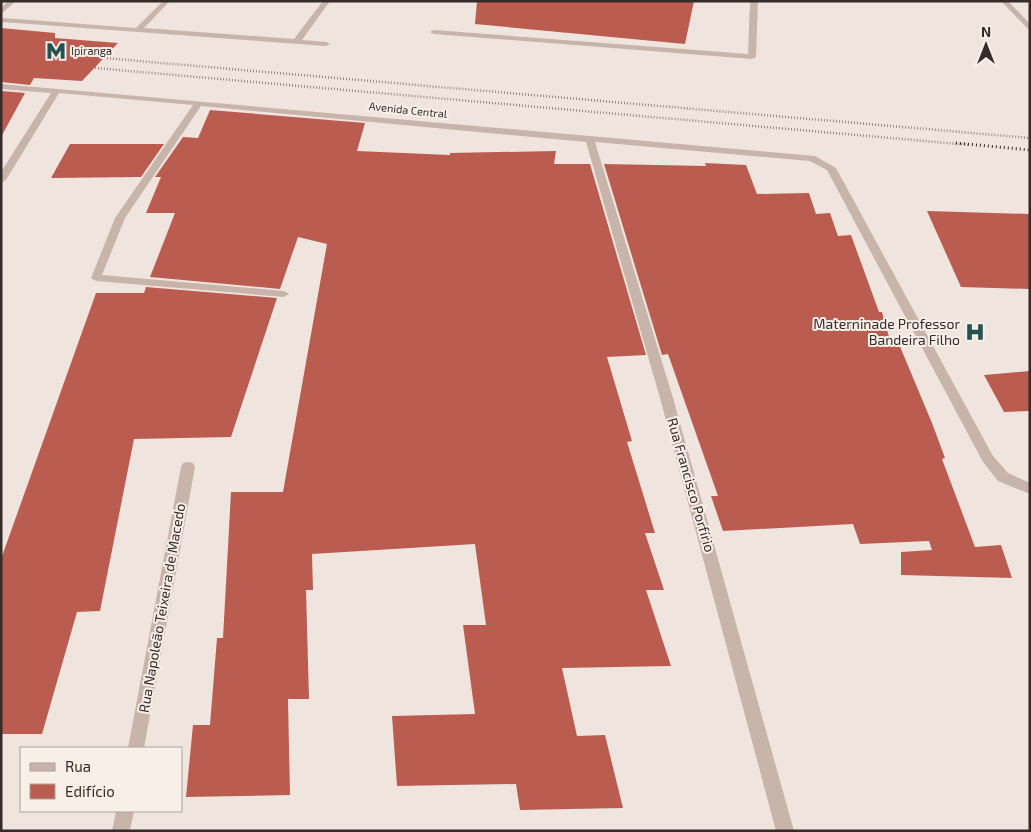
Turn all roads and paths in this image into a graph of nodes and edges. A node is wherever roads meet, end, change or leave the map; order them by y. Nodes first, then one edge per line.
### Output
1 (13, 1) edge
2 (167, 1) edge
3 (327, 1) edge
4 (754, 1) edge
5 (1004, 1) edge
6 (1, 12) edge
7 (1, 20) edge
8 (1030, 29) edge
9 (138, 30) junction
10 (434, 32) dead end
11 (297, 41) junction
12 (326, 44) dead end
13 (1, 86) edge
14 (56, 90) junction
15 (199, 103) junction
16 (590, 140) junction
17 (1, 180) edge
18 (284, 294) dead end
19 (188, 467) dead end
20 (1030, 489) edge
21 (136, 747) edge
22 (125, 812) edge
23 (121, 831) edge
24 (785, 831) edge

1 - 6 street
2 - 9 street
3 - 11 street
4 - 10 street
5 - 8 street
7 - 9 street
9 - 11 street
11 - 12 street
13 - 14 street, Avenida Central
14 - 15 street, Avenida Central
14 - 17 street
15 - 16 street, Avenida Central
15 - 18 street
16 - 20 street, Avenida Central
16 - 24 street, Rua Francisco Porfírio
19 - 21 street, Rua Napoleão Teixeira de Macedo
22 - 23 street

